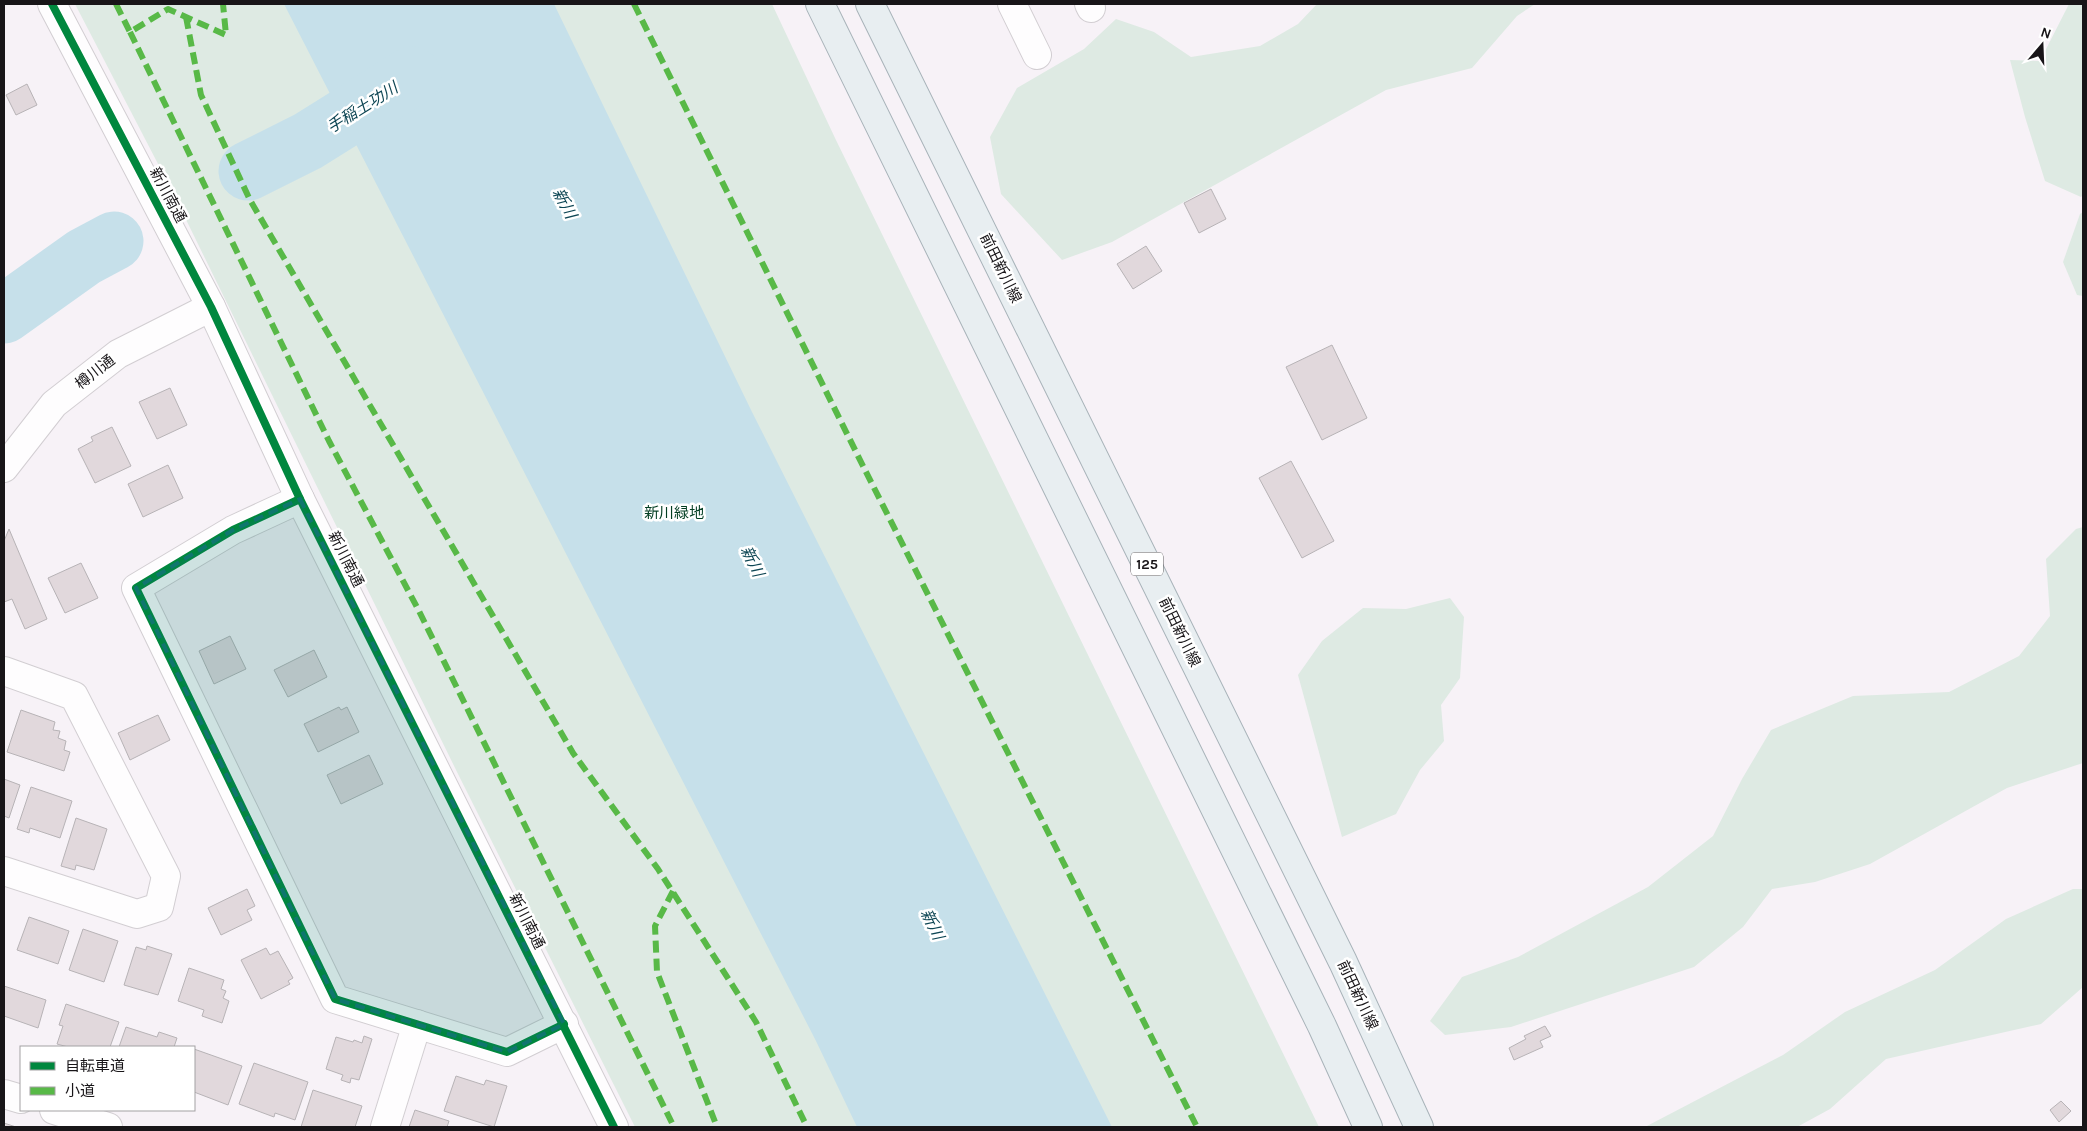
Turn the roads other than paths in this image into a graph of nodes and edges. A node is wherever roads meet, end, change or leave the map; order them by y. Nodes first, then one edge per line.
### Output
1 (52, 4) edge
2 (820, 4) edge
3 (870, 4) edge
4 (1012, 4) edge
5 (1037, 55) dead end
6 (211, 307) junction
7 (4, 468) edge
8 (300, 499) junction
9 (4, 671) edge
10 (4, 871) edge
11 (417, 1024) junction
12 (564, 1024) junction
13 (4, 1094) edge
14 (20, 1099) edge
15 (57, 1111) edge
16 (108, 1127) edge
17 (385, 1127) edge
18 (614, 1127) edge
19 (1368, 1127) edge
20 (1418, 1127) edge

1 - 6 street, 新川南通
2 - 19 main road
3 - 20 main road, 前田新川線 / 125
4 - 5 street
6 - 7 street, 樽川通
6 - 8 street, 新川南通
8 - 11 street
8 - 12 street, 新川南通
9 - 10 street
11 - 12 street
11 - 17 street
12 - 18 street, 新川南通
13 - 14 street
15 - 16 street

